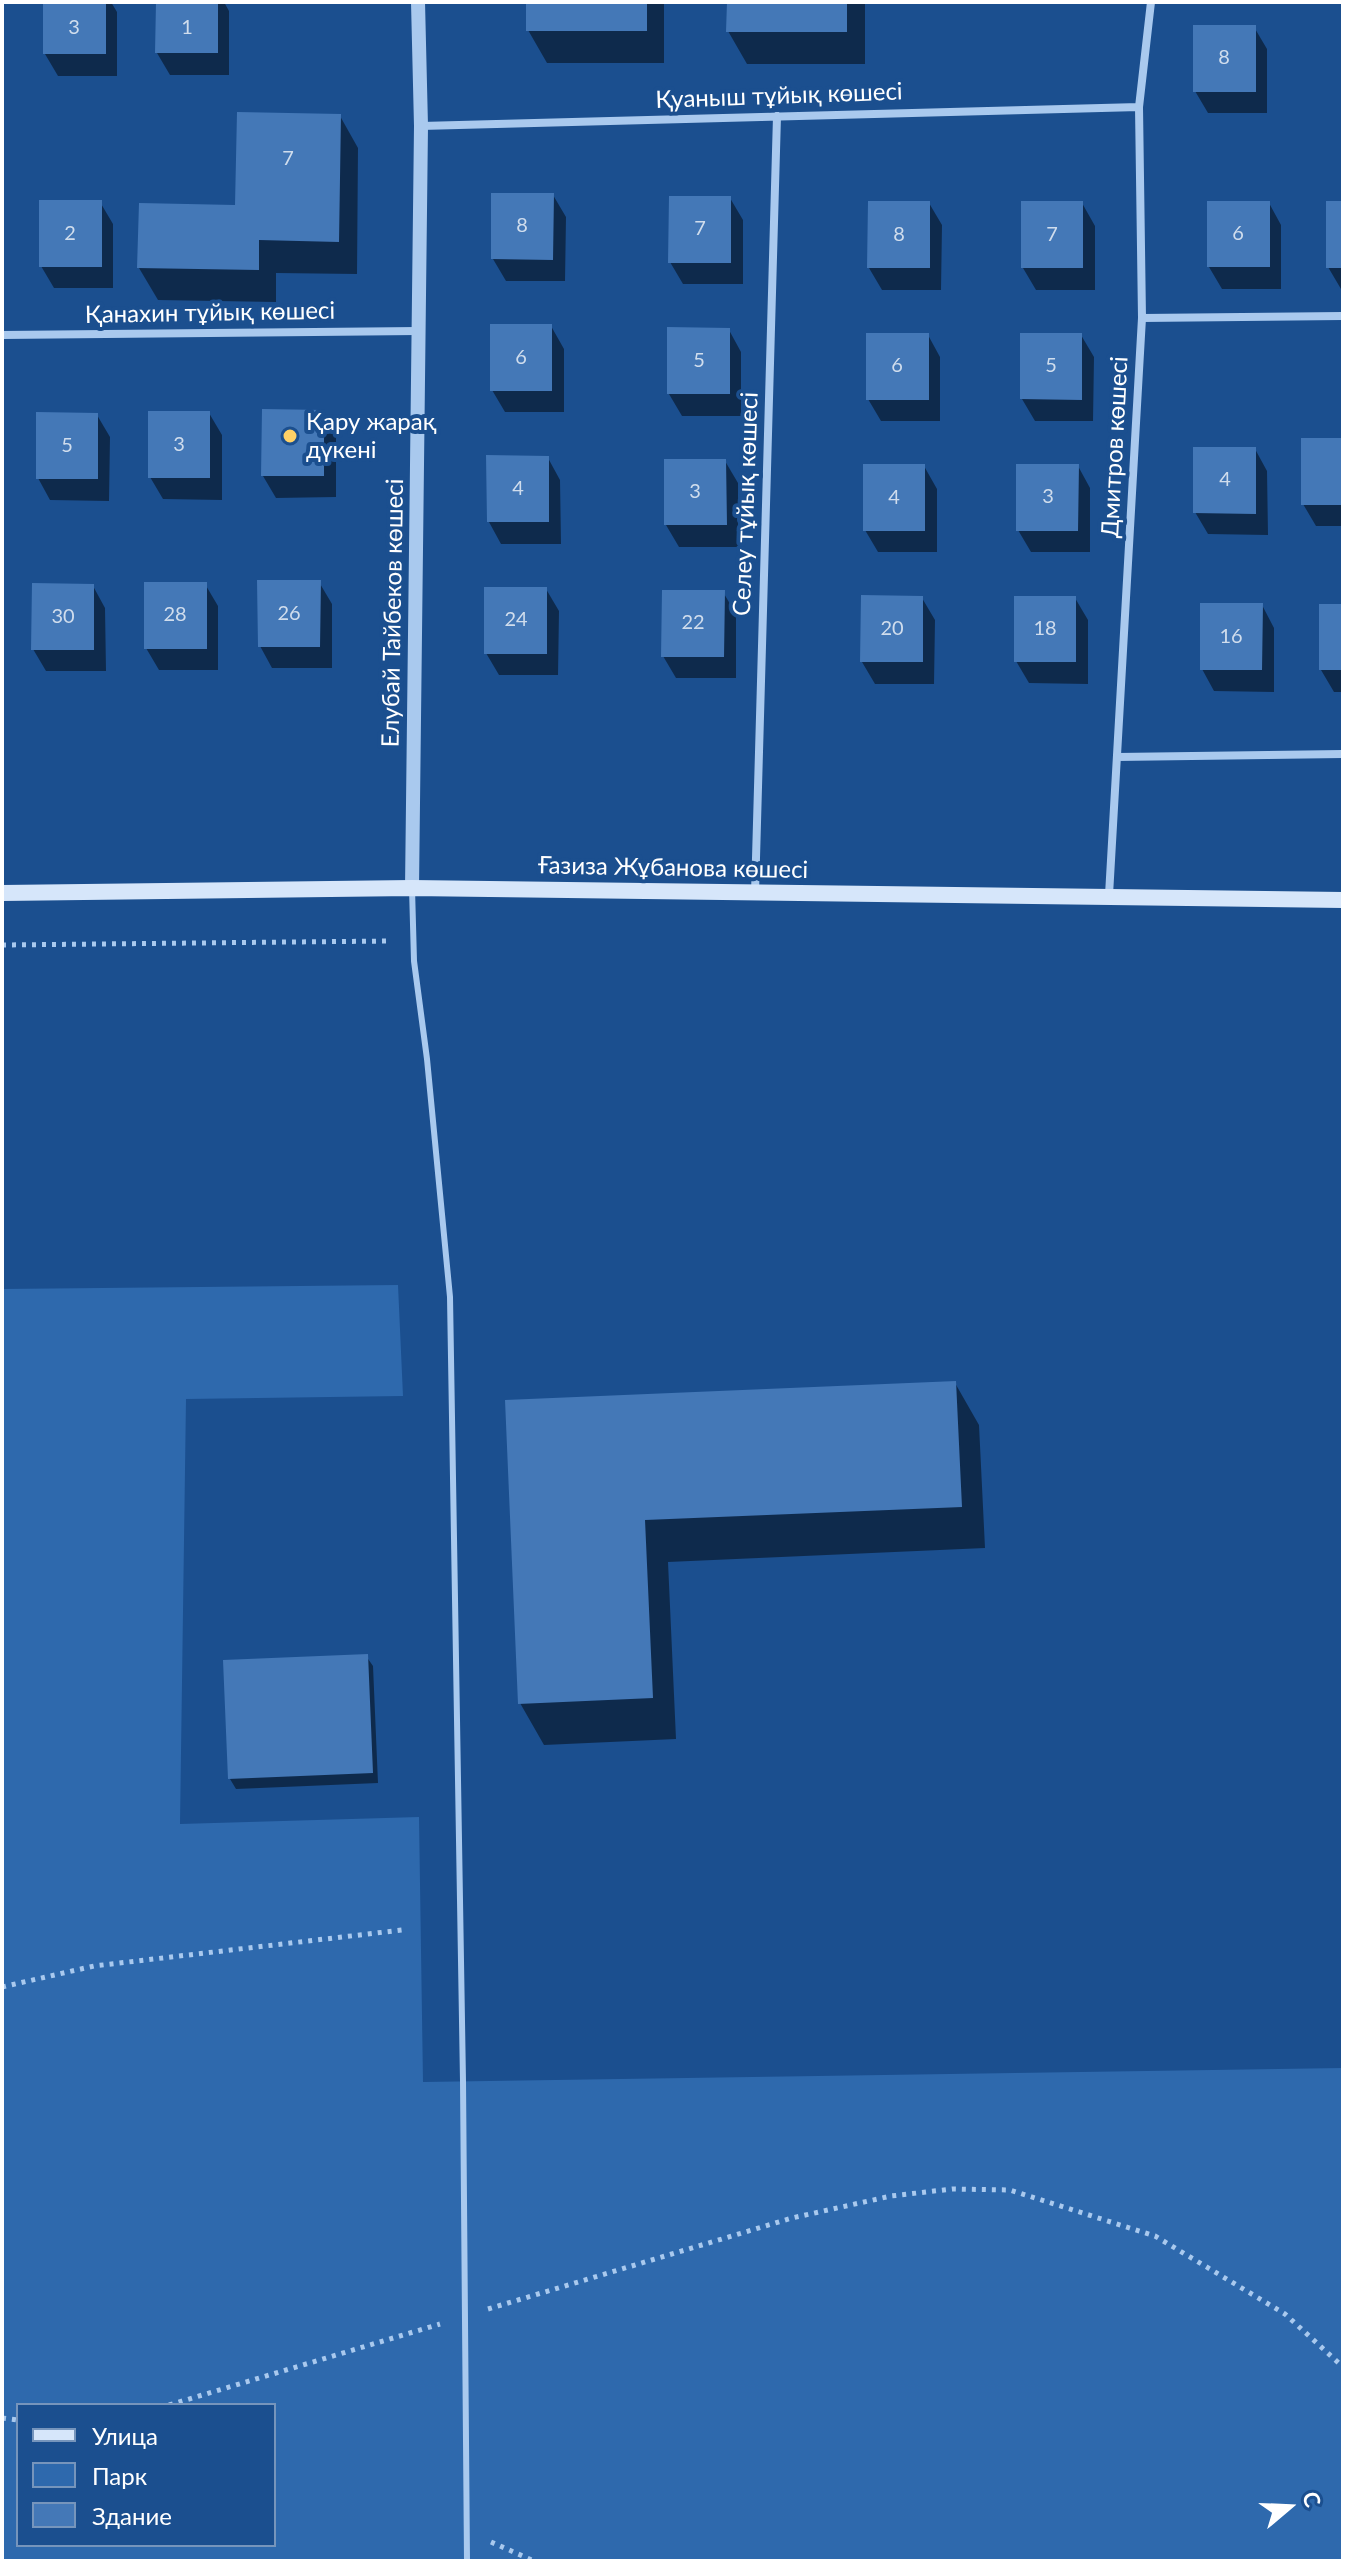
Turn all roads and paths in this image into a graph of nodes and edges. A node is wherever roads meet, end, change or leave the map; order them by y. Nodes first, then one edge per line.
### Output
1 (418, 2) edge
2 (1151, 2) edge
3 (1139, 107) junction
4 (777, 116) junction
5 (421, 126) junction
6 (1343, 316) edge
7 (1142, 318) junction
8 (418, 331) junction
9 (2, 335) edge
10 (1343, 754) edge
11 (1117, 757) junction
12 (412, 888) junction
13 (2, 893) edge
14 (755, 893) junction
15 (1109, 895) junction
16 (1343, 900) edge
17 (413, 941) junction
18 (2, 945) edge
19 (402, 1930) dead end
20 (2, 1987) edge
21 (466, 2316) junction
22 (1343, 2367) edge
23 (176, 2403) edge
24 (467, 2527) junction
25 (467, 2561) edge
26 (534, 2561) edge

1 - 5 street, Елубай Тайбеков көшесі
2 - 3 street, Дмитров көшесі
3 - 4 street, Қуаныш тұйық көшесі
3 - 7 street, Дмитров көшесі
4 - 5 street, Қуаныш тұйық көшесі
4 - 14 street, Селеу тұйық көшесі
5 - 8 street, Елубай Тайбеков көшесі
6 - 7 street
7 - 11 street, Дмитров көшесі
8 - 9 street, Қанахин тұйық көшесі
8 - 12 street, Елубай Тайбеков көшесі
10 - 11 street
11 - 15 street, Дмитров көшесі
12 - 13 main road, Ғазиза Жұбанова көшесі
12 - 14 main road, Ғазиза Жұбанова көшесі
12 - 17 lane
14 - 15 main road, Ғазиза Жұбанова көшесі
15 - 16 main road, Ғазиза Жұбанова көшесі
17 - 18 path
17 - 21 lane
19 - 20 path
21 - 22 path
21 - 23 path
21 - 24 lane
24 - 25 lane
24 - 26 path

